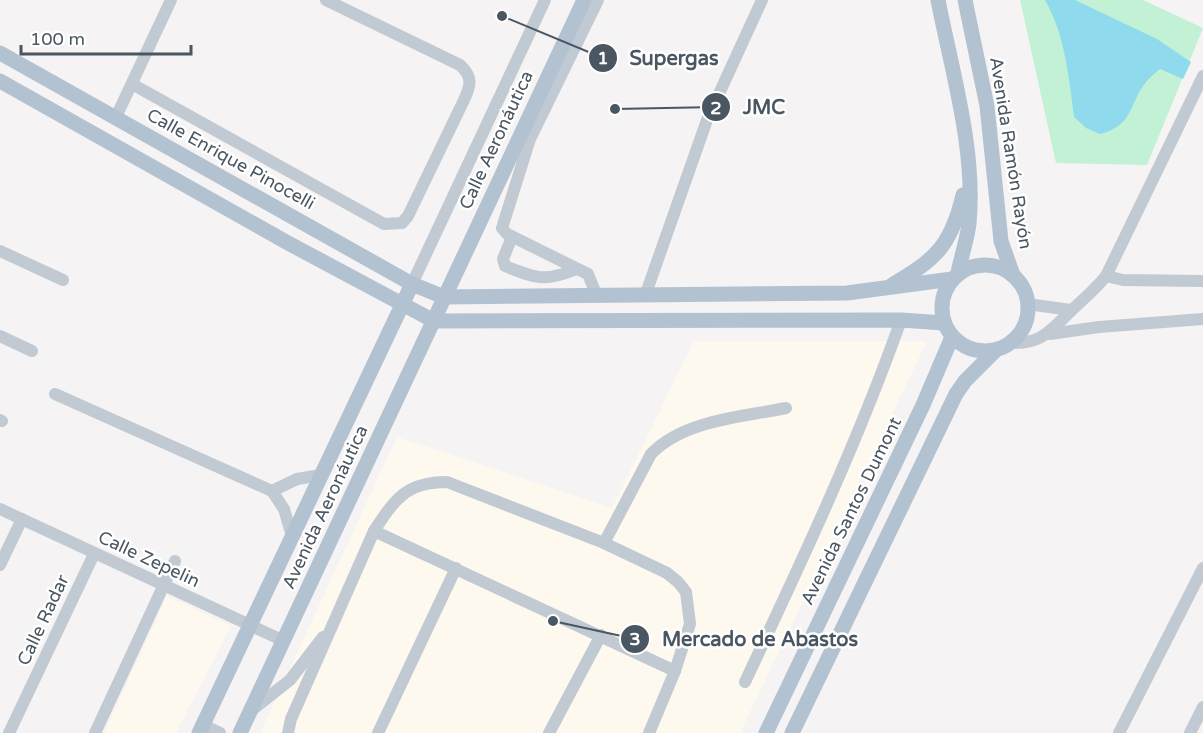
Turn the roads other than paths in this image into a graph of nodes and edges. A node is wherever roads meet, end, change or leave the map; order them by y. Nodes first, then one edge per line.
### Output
1 (171, 0) edge
2 (326, 0) edge
3 (545, 0) edge
4 (584, 0) edge
5 (598, 0) edge
6 (762, 0) edge
7 (938, 0) edge
8 (964, 0) edge
9 (0, 53) edge
10 (1203, 76) edge
11 (0, 81) edge
12 (132, 84) junction
13 (116, 117) junction
14 (968, 175) junction
15 (512, 237) junction
16 (0, 251) edge
17 (577, 269) junction
18 (1013, 275) junction
19 (955, 276) junction
20 (1106, 276) junction
21 (63, 280) dead end
22 (1203, 281) edge
23 (411, 284) junction
24 (889, 287) junction
25 (596, 294) junction
26 (645, 296) junction
27 (444, 297) junction
28 (1027, 304) junction
29 (403, 305) junction
30 (1071, 310) junction
31 (1203, 319) edge
32 (901, 320) junction
33 (434, 321) junction
34 (944, 323) junction
35 (1050, 334) junction
36 (0, 336) edge
37 (952, 337) junction
38 (1011, 343) junction
39 (996, 350) junction
40 (32, 351) dead end
41 (55, 394) dead end
42 (786, 408) dead end
43 (321, 475) junction
44 (272, 491) junction
45 (0, 509) edge
46 (22, 519) junction
47 (374, 531) junction
48 (291, 536) junction
49 (604, 543) junction
50 (94, 554) junction
51 (175, 561) dead end
52 (0, 565) edge
53 (1203, 567) edge
54 (456, 568) junction
55 (164, 586) junction
56 (249, 624) junction
57 (333, 625) junction
58 (601, 635) junction
59 (284, 640) junction
60 (675, 671) junction
61 (745, 682) dead end
62 (1203, 707) edge
63 (251, 710) junction
64 (201, 729) edge
65 (9, 733) edge
66 (95, 733) edge
67 (219, 733) edge
68 (240, 733) edge
69 (288, 733) edge
70 (378, 733) edge
71 (549, 733) edge
72 (649, 733) edge
73 (766, 733) edge
74 (792, 733) edge
75 (1119, 733) edge
76 (1190, 733) edge

1 - 12 street
2 - 12 street
3 - 23 street
4 - 27 main road, Calle Aeronáutica
5 - 15 street
6 - 26 street
7 - 14 main road
8 - 18 main road, Avenida Ramón Rayón
9 - 13 main road, Calle Enrique Pinocelli
10 - 20 street
11 - 29 main road
12 - 13 street
13 - 23 main road, Calle Enrique Pinocelli
14 - 19 main road
14 - 24 main road
15 - 17 street
15 - 17 street
16 - 21 street
17 - 25 street
18 - 19 main road
18 - 28 main road
19 - 24 main road
19 - 34 main road
20 - 22 street
20 - 30 street
23 - 27 main road, Calle Enrique Pinocelli
23 - 29 main road, Avenida Aeronáutica
24 - 26 main road
25 - 26 main road
25 - 27 main road
27 - 33 main road, Avenida Aeronáutica
28 - 30 street
28 - 38 main road
29 - 33 main road
29 - 43 main road, Avenida Aeronáutica
30 - 35 street
31 - 35 street
32 - 33 main road
32 - 34 main road
32 - 61 street
33 - 59 main road, Avenida Aeronáutica
34 - 37 main road
35 - 38 street
36 - 40 street
37 - 39 main road
37 - 73 main road, Avenida Santos Dumont
38 - 39 main road
39 - 74 main road
41 - 44 street
42 - 49 street
43 - 44 street
43 - 48 main road, Avenida Aeronáutica
44 - 48 street
45 - 46 street, Calle Zepelin
46 - 50 street, Calle Zepelin
46 - 52 street
47 - 49 street
47 - 54 street
47 - 57 street
48 - 56 main road, Avenida Aeronáutica
49 - 60 street
50 - 55 street, Calle Zepelin
50 - 65 street, Calle Radar
51 - 55 street
53 - 75 street
54 - 58 street
54 - 70 street
55 - 56 street, Calle Zepelin
55 - 66 street
56 - 59 street, Calle Zepelin
56 - 64 main road, Avenida Aeronáutica
57 - 63 street
57 - 69 street
58 - 60 street
58 - 71 street
59 - 63 main road, Avenida Aeronáutica
60 - 72 street
62 - 76 street
63 - 68 main road, Avenida Aeronáutica
64 - 67 street

